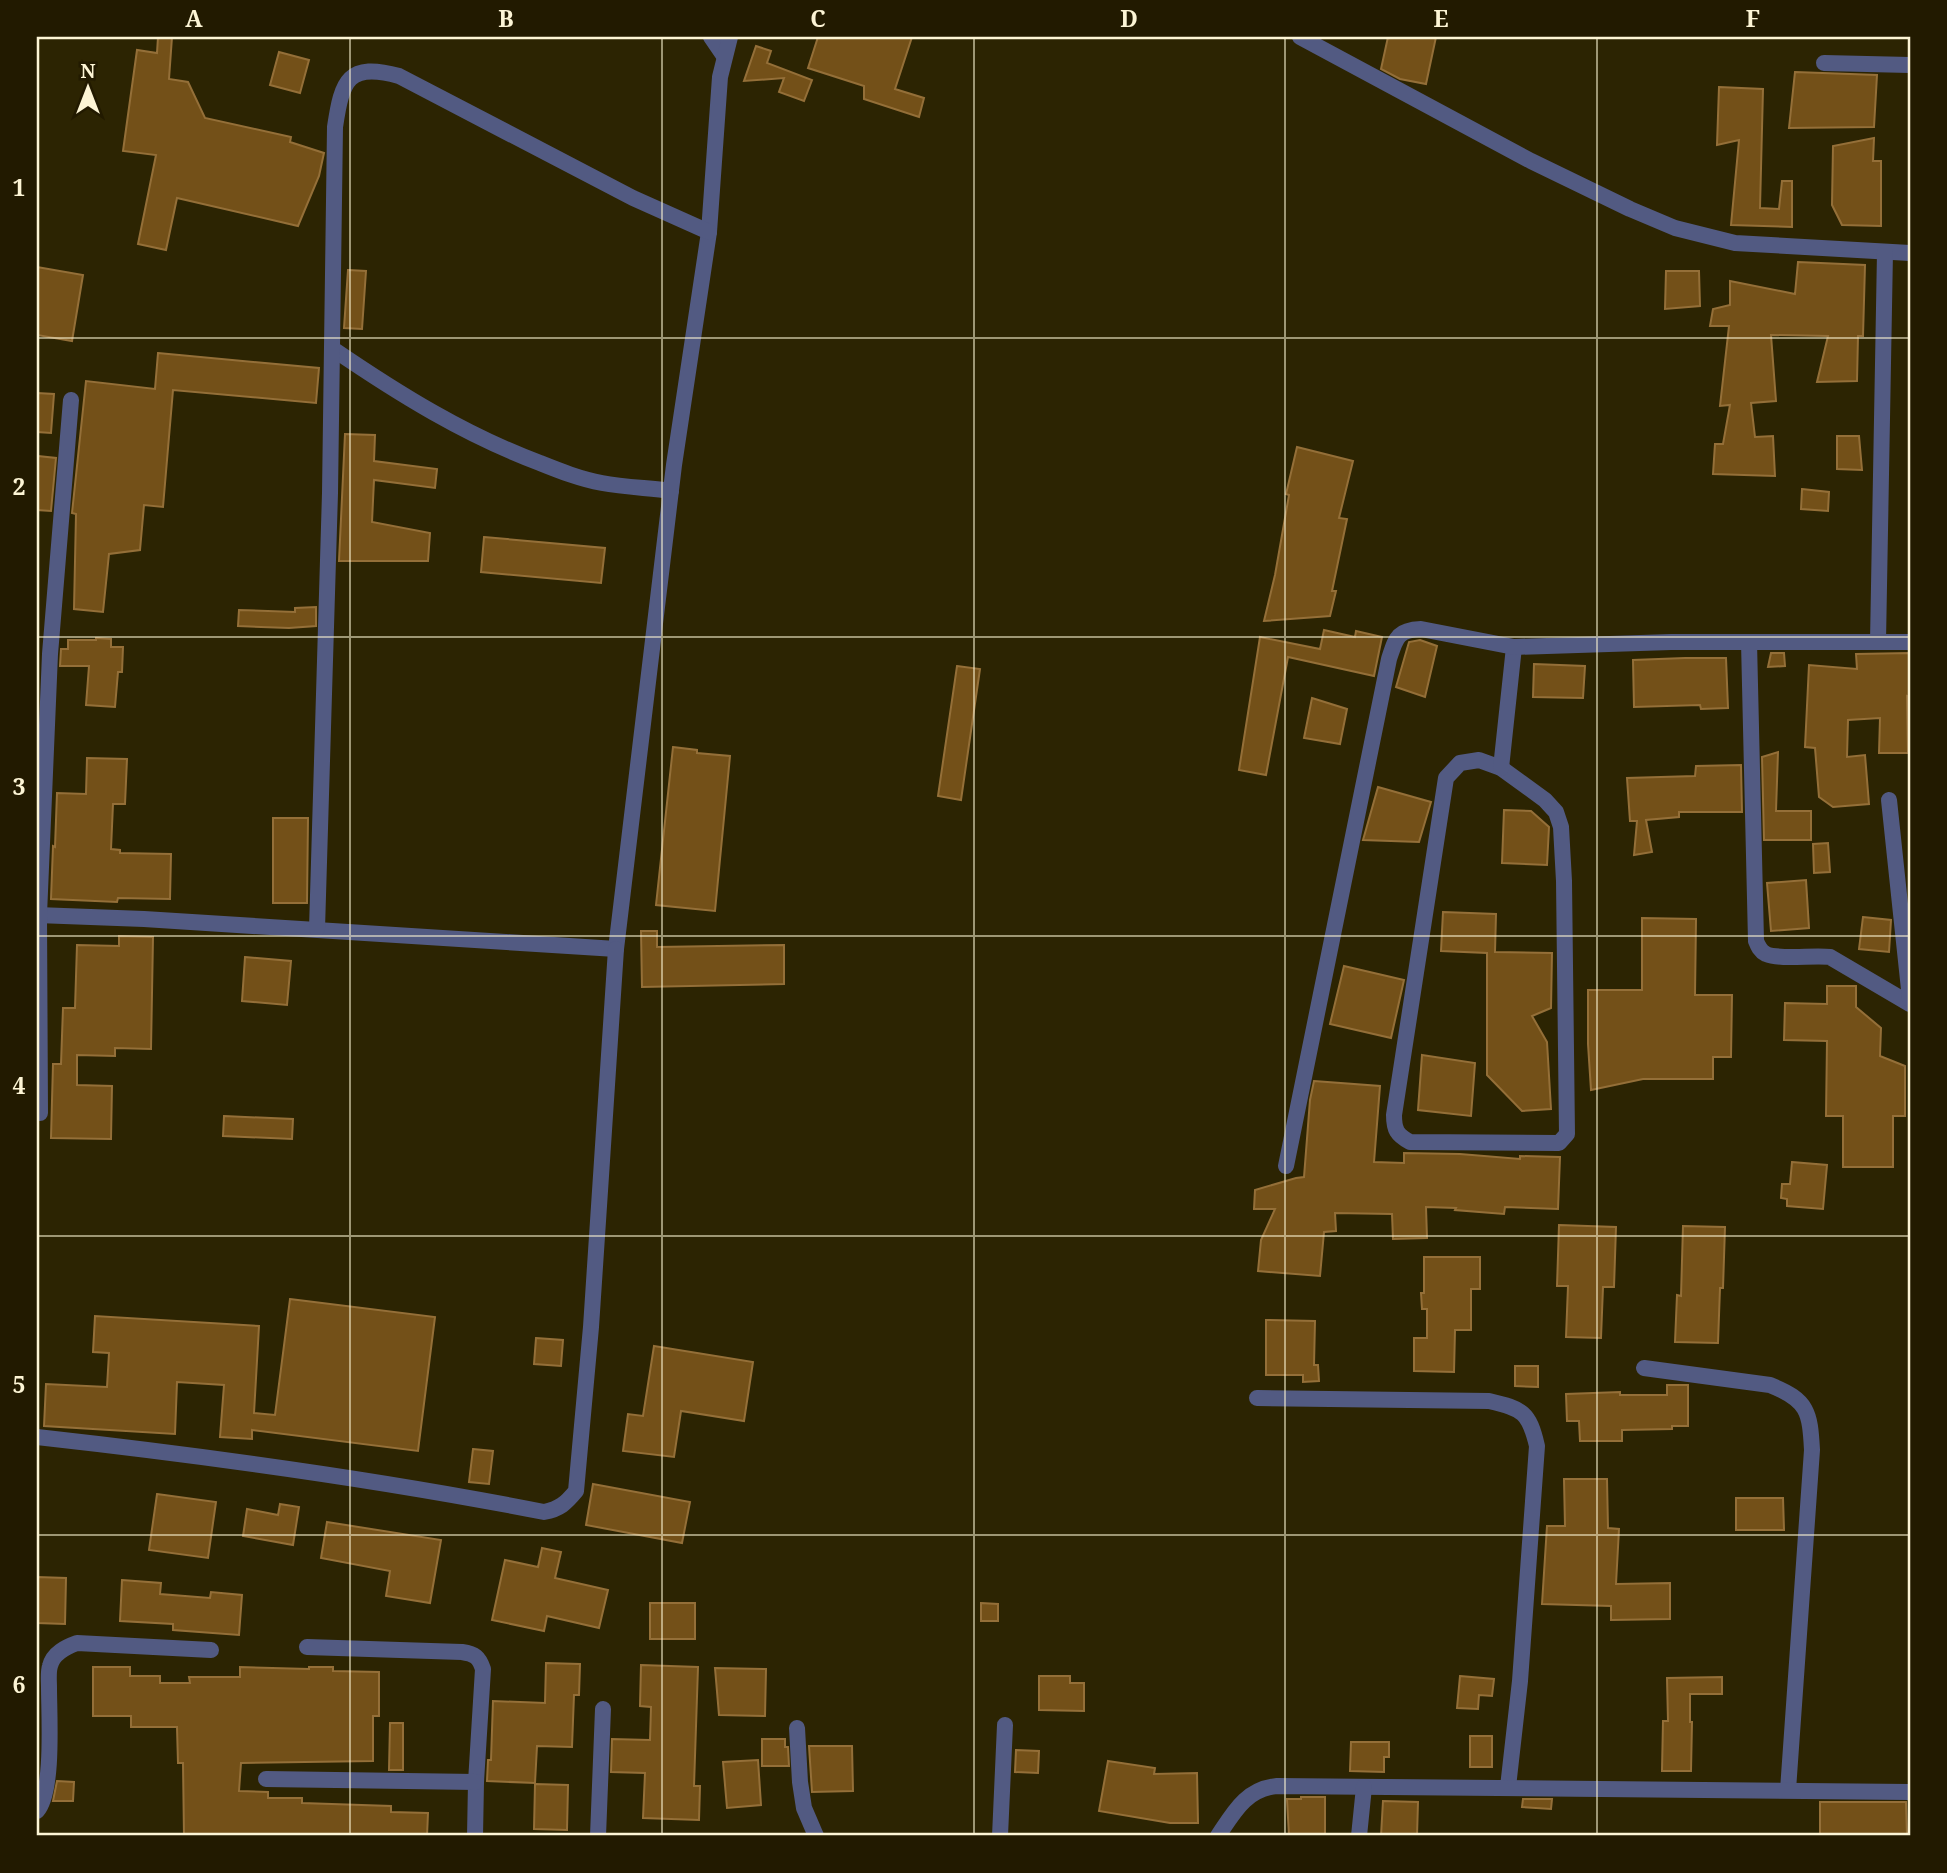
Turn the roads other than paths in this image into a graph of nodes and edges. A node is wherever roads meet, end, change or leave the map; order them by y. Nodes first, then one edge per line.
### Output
1 (711, 37) edge
2 (730, 37) edge
3 (1300, 37) edge
4 (724, 56) junction
5 (1824, 63) dead end
6 (1910, 65) edge
7 (709, 232) junction
8 (1885, 252) junction
9 (1910, 253) edge
10 (333, 349) junction
11 (71, 400) dead end
12 (671, 491) junction
13 (1749, 642) junction
14 (1878, 642) junction
15 (1910, 642) edge
16 (1514, 647) junction
17 (1501, 768) junction
18 (1889, 800) dead end
19 (38, 915) edge
20 (317, 929) junction
21 (615, 949) junction
22 (1910, 1001) edge
23 (40, 1113) dead end
24 (1286, 1166) dead end
25 (1644, 1368) dead end
26 (1257, 1398) dead end
27 (37, 1437) edge
28 (307, 1647) dead end
29 (211, 1650) dead end
30 (603, 1709) dead end
31 (1005, 1725) dead end
32 (797, 1728) dead end
33 (266, 1779) dead end
34 (476, 1782) junction
35 (1364, 1787) junction
36 (1508, 1787) junction
37 (1788, 1790) junction
38 (1910, 1792) edge
39 (37, 1811) edge
40 (475, 1836) edge
41 (598, 1836) edge
42 (816, 1836) edge
43 (1000, 1836) edge
44 (1218, 1836) edge
45 (1359, 1836) edge

1 - 4 street
2 - 4 street
3 - 8 street
4 - 7 street
5 - 6 street
7 - 10 street
7 - 12 street
8 - 9 street
8 - 14 street
10 - 12 street
10 - 20 street
11 - 19 street
12 - 21 street
13 - 14 street
13 - 16 street
13 - 22 street
14 - 15 street
16 - 17 street
16 - 24 street
17 - 17 street
18 - 22 street
19 - 20 street
19 - 23 street
20 - 21 street
21 - 27 street
25 - 37 street
26 - 36 street
28 - 34 street
29 - 39 street
30 - 41 street
31 - 43 street
32 - 42 street
33 - 34 street
34 - 40 street
35 - 36 street
35 - 44 street
35 - 45 street
36 - 37 street
37 - 38 street

